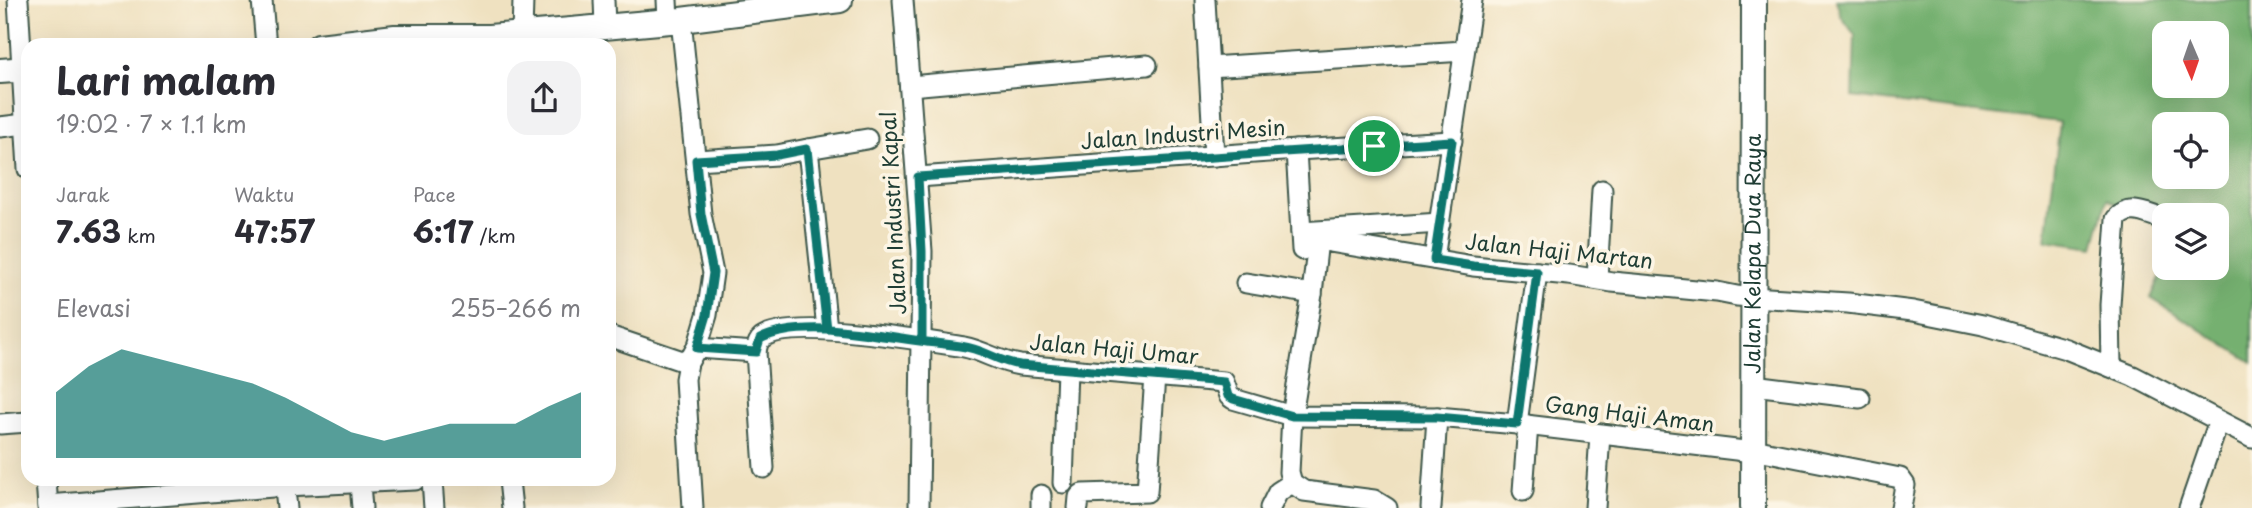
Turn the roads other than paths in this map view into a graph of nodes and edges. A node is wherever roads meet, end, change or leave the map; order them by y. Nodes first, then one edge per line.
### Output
1 (18, 0) edge
2 (262, 0) edge
3 (523, 0) edge
4 (604, 0) edge
5 (840, 0) edge
6 (903, 0) edge
7 (1205, 0) edge
8 (1472, 0) edge
9 (1754, 0) edge
10 (672, 13) edge
11 (605, 26) junction
12 (522, 34) junction
13 (265, 38) edge
14 (387, 38) edge
15 (418, 38) edge
16 (503, 38) edge
17 (572, 38) edge
18 (1464, 51) junction
19 (1147, 65) dead end
20 (1209, 67) junction
21 (17, 70) edge
22 (910, 86) junction
23 (21, 97) edge
24 (21, 124) edge
25 (0, 127) edge
26 (867, 139) dead end
27 (1452, 141) junction
28 (807, 149) junction
29 (1296, 150) junction
30 (1214, 156) junction
31 (696, 160) junction
32 (918, 177) junction
33 (1602, 190) dead end
34 (2152, 215) edge
35 (1440, 223) junction
36 (1307, 241) junction
37 (1434, 260) junction
38 (1537, 272) junction
39 (1597, 279) junction
40 (1246, 283) dead end
41 (1312, 294) junction
42 (1754, 296) junction
43 (827, 329) junction
44 (616, 338) edge
45 (922, 341) junction
46 (756, 352) junction
47 (692, 355) junction
48 (2110, 367) junction
49 (1067, 369) junction
50 (1155, 376) junction
51 (1753, 385) junction
52 (1860, 398) dead end
53 (1292, 416) junction
54 (1437, 417) junction
55 (2220, 421) junction
56 (21, 422) edge
57 (0, 424) edge
58 (1522, 425) junction
59 (1600, 435) junction
60 (2252, 438) edge
61 (1753, 451) junction
62 (764, 468) dead end
63 (1063, 483) dead end
64 (1292, 483) junction
65 (46, 486) edge
66 (255, 486) edge
67 (285, 486) edge
68 (360, 486) edge
69 (432, 486) edge
70 (510, 486) edge
71 (1523, 491) dead end
72 (1132, 501) edge
73 (48, 507) edge
74 (287, 508) edge
75 (362, 508) edge
76 (434, 508) edge
77 (512, 508) edge
78 (692, 508) edge
79 (919, 508) edge
80 (1078, 508) edge
81 (1270, 508) edge
82 (1387, 508) edge
83 (1431, 508) edge
84 (1595, 508) edge
85 (1753, 508) edge
86 (1901, 508) edge
87 (2189, 508) edge

1 - 21 street
2 - 13 street
3 - 12 street
4 - 11 street
5 - 10 main road
6 - 22 street, Jalan Industri Kapal
7 - 20 street
8 - 18 street
9 - 42 main road, Jalan Kelapa Dua Raya
10 - 11 main road
10 - 31 street
11 - 17 main road
12 - 16 main road
12 - 17 main road
14 - 15 main road
18 - 20 street
18 - 27 street
19 - 22 street
20 - 30 street
21 - 23 street
22 - 32 street, Jalan Industri Kapal
24 - 25 street
26 - 28 street
27 - 29 street, Jalan Industri Mesin
27 - 35 street
28 - 31 street
28 - 43 street
29 - 30 street, Jalan Industri Mesin
29 - 36 street
30 - 32 street, Jalan Industri Mesin
31 - 47 street
32 - 45 street, Jalan Industri Kapal
33 - 39 street
34 - 48 street
35 - 36 street
35 - 37 street
36 - 37 street, Jalan Haji Martan
36 - 41 street
37 - 38 street, Jalan Haji Martan
38 - 39 street, Jalan Haji Martan
38 - 58 street
39 - 42 street, Jalan Haji Martan
40 - 41 street
41 - 53 street
42 - 48 street, Jalan Haji Martan
42 - 51 main road, Jalan Kelapa Dua Raya
43 - 45 street, Jalan Haji Umar
43 - 46 street, Jalan Haji Umar
44 - 47 street
45 - 49 street, Jalan Haji Umar
45 - 79 street, Jalan Industri Kapal
46 - 47 street
46 - 62 street
47 - 78 street
48 - 55 street, Jalan Haji Martan
49 - 50 street, Jalan Haji Umar
49 - 63 street
50 - 53 street, Jalan Haji Umar
50 - 72 street
51 - 52 street
51 - 61 main road, Jalan Kelapa Dua Raya
53 - 54 street, Gang Haji Aman
53 - 64 street
54 - 58 street, Gang Haji Aman
54 - 83 street
55 - 60 street, Jalan Haji Martan
55 - 87 street
56 - 57 street
58 - 59 street, Gang Haji Aman
58 - 71 street
59 - 61 street, Gang Haji Aman
59 - 84 street
61 - 85 main road, Jalan Kelapa Dua Raya
61 - 86 street, Gang Haji Aman
64 - 81 street
64 - 82 street
65 - 73 street
66 - 73 street
67 - 74 street
68 - 75 street
69 - 76 street
70 - 77 street
72 - 80 street

